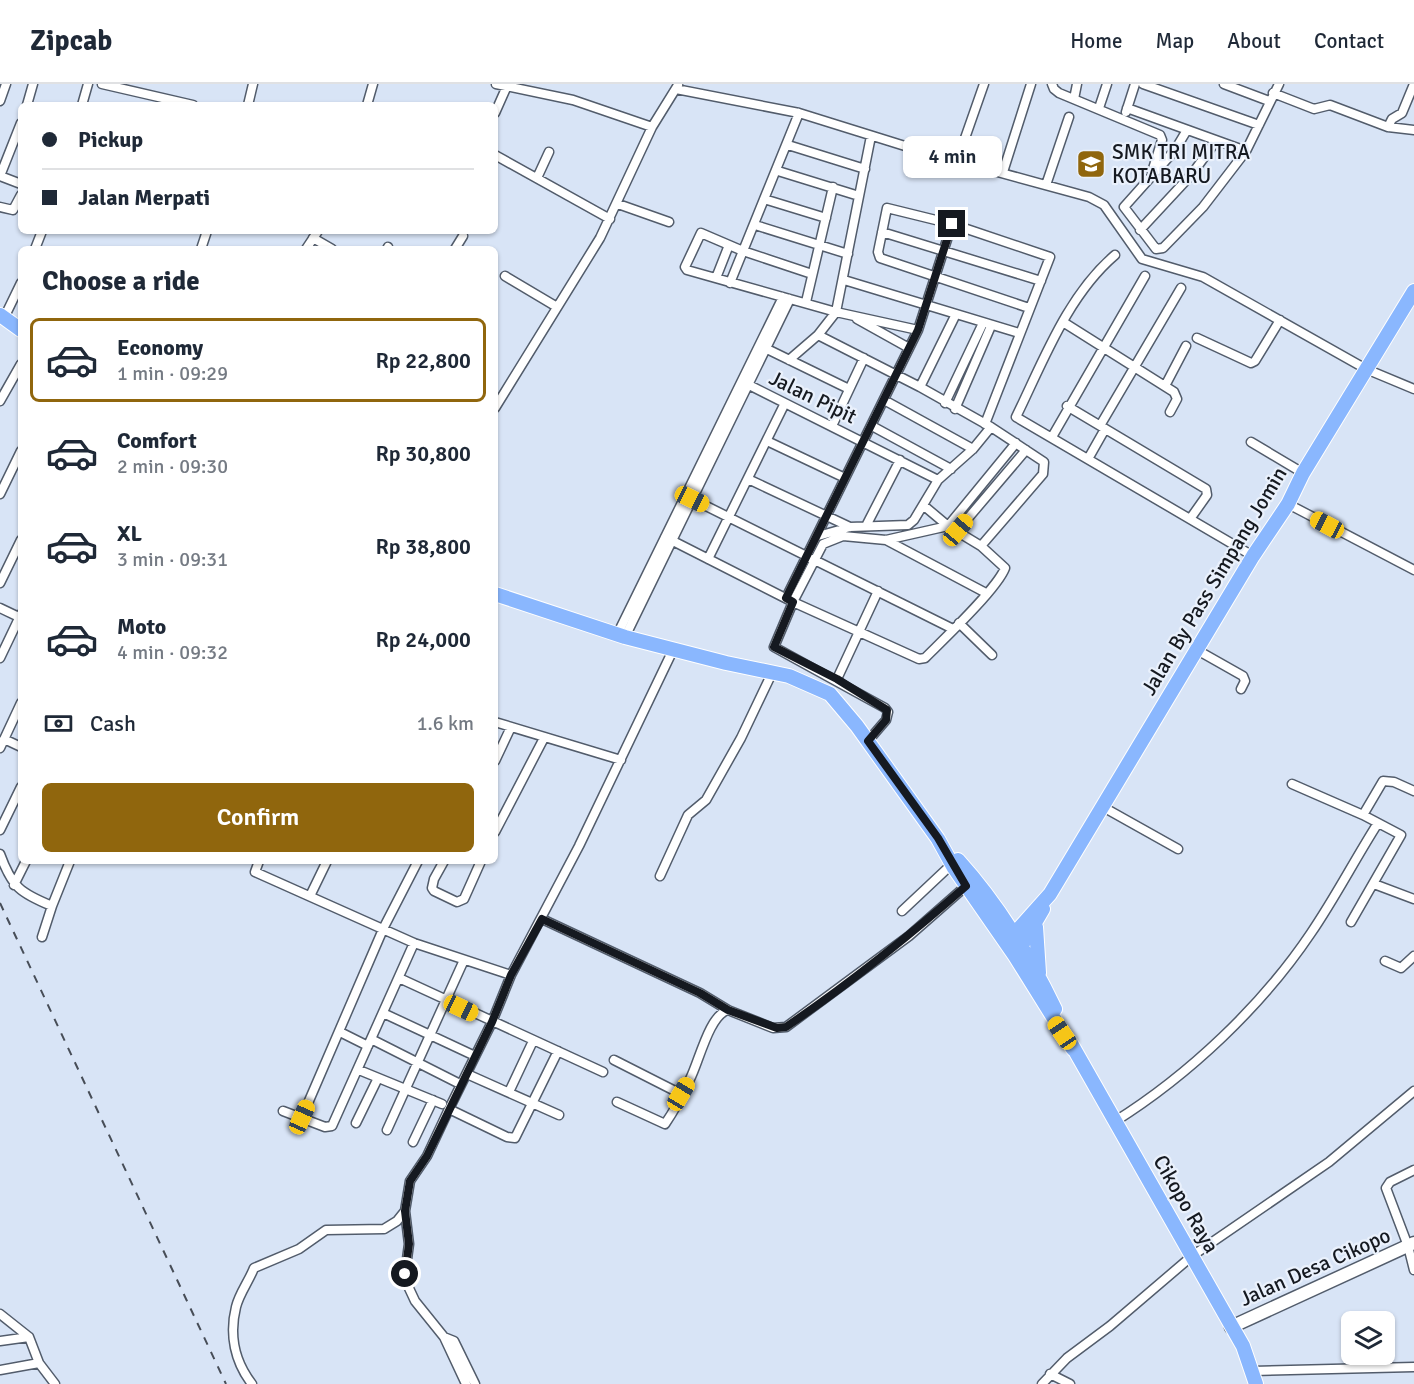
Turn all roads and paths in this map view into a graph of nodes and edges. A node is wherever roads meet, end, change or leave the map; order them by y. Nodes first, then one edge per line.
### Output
1 (6, 84) edge
2 (33, 84) edge
3 (88, 84) edge
4 (102, 84) edge
5 (253, 84) edge
6 (373, 84) edge
7 (496, 84) edge
8 (984, 84) edge
9 (1031, 84) edge
10 (1052, 84) edge
11 (1077, 84) edge
12 (1107, 84) edge
13 (1135, 84) edge
14 (1143, 84) edge
15 (1224, 84) edge
16 (1279, 84) edge
17 (1414, 84) edge
18 (507, 86) junction
19 (677, 86) edge
20 (540, 88) edge
21 (1271, 97) junction
22 (1074, 99) junction
23 (0, 101) edge
24 (28, 102) edge
25 (83, 102) edge
26 (180, 102) edge
27 (249, 102) edge
28 (368, 102) edge
29 (498, 106) edge
30 (1099, 108) junction
31 (1127, 108) junction
32 (799, 114) junction
33 (1070, 117) dead end
34 (1125, 118) junction
35 (1259, 125) junction
36 (652, 127) junction
37 (1388, 127) junction
38 (1187, 130) junction
39 (1414, 130) edge
40 (18, 131) edge
41 (871, 136) junction
42 (1216, 141) junction
43 (788, 145) junction
44 (1246, 151) junction
45 (549, 152) dead end
46 (498, 157) edge
47 (957, 161) junction
48 (865, 169) junction
49 (778, 171) junction
50 (1003, 172) junction
51 (0, 176) edge
52 (1151, 176) junction
53 (537, 178) junction
54 (18, 183) edge
55 (1046, 185) junction
56 (833, 187) junction
57 (859, 196) junction
58 (764, 199) junction
59 (18, 201) edge
60 (618, 204) junction
61 (0, 207) edge
62 (826, 218) junction
63 (610, 219) junction
64 (669, 222) dead end
65 (952, 224) junction
66 (755, 225) junction
67 (1140, 230) junction
68 (882, 232) junction
69 (316, 235) edge
70 (463, 236) dead end
71 (729, 245) junction
72 (329, 246) edge
73 (457, 246) edge
74 (821, 246) junction
75 (945, 250) junction
76 (743, 251) junction
77 (848, 254) junction
78 (1114, 255) dead end
79 (812, 274) junction
80 (505, 276) dead end
81 (1145, 276) dead end
82 (936, 277) junction
83 (716, 278) junction
84 (844, 280) junction
85 (1041, 281) junction
86 (730, 283) junction
87 (18, 288) edge
88 (1182, 288) dead end
89 (1414, 291) edge
90 (787, 298) junction
91 (806, 302) junction
92 (927, 304) junction
93 (557, 307) junction
94 (1029, 308) junction
95 (836, 312) junction
96 (847, 314) junction
97 (956, 314) junction
98 (2, 316) edge
99 (1280, 320) junction
100 (1063, 322) junction
101 (987, 324) junction
102 (18, 328) edge
103 (918, 330) junction
104 (1019, 333) junction
105 (818, 335) junction
106 (1197, 338) dead end
107 (1186, 346) dead end
108 (763, 347) junction
109 (1103, 347) junction
110 (909, 348) junction
111 (864, 358) junction
112 (789, 360) junction
113 (18, 369) edge
114 (1135, 369) junction
115 (1366, 369) junction
116 (896, 374) junction
117 (745, 384) junction
118 (1165, 386) junction
119 (920, 387) junction
120 (849, 389) junction
121 (1414, 389) edge
122 (498, 398) edge
123 (884, 400) junction
124 (0, 401) edge
125 (945, 403) junction
126 (784, 405) junction
127 (1067, 406) junction
128 (955, 409) junction
129 (1170, 412) dead end
130 (988, 425) junction
131 (832, 426) junction
132 (872, 426) junction
133 (1103, 426) junction
134 (1052, 437) junction
135 (767, 441) junction
136 (863, 441) junction
137 (1251, 442) dead end
138 (1016, 443) junction
139 (973, 449) junction
140 (1026, 450) junction
141 (18, 457) edge
142 (1088, 459) junction
143 (900, 460) junction
144 (951, 469) junction
145 (1303, 473) junction
146 (845, 478) junction
147 (748, 479) junction
148 (938, 480) junction
149 (0, 494) edge
150 (689, 498) junction
151 (1288, 504) junction
152 (923, 505) junction
153 (828, 516) junction
154 (729, 517) junction
155 (1190, 519) junction
156 (850, 526) junction
157 (866, 526) junction
158 (948, 526) junction
159 (958, 530) junction
160 (818, 536) junction
161 (668, 539) junction
162 (885, 540) junction
163 (18, 546) edge
164 (981, 546) junction
165 (1253, 556) junction
166 (811, 558) junction
167 (708, 559) junction
168 (1414, 570) edge
169 (0, 584) edge
170 (878, 591) junction
171 (986, 593) junction
172 (498, 595) edge
173 (789, 600) junction
174 (0, 608) edge
175 (18, 615) edge
176 (18, 622) edge
177 (956, 626) junction
178 (859, 633) junction
179 (621, 636) junction
180 (672, 650) junction
181 (1197, 650) junction
182 (992, 655) dead end
183 (0, 658) edge
184 (773, 671) junction
185 (837, 679) junction
186 (1240, 689) dead end
187 (18, 709) edge
188 (498, 723) edge
189 (511, 727) junction
190 (544, 738) junction
191 (4, 739) junction
192 (868, 741) junction
193 (18, 746) edge
194 (0, 748) edge
195 (498, 755) edge
196 (621, 760) junction
197 (1292, 784) dead end
198 (1414, 791) edge
199 (18, 793) edge
200 (1103, 807) junction
201 (1363, 814) junction
202 (1378, 823) junction
203 (498, 827) edge
204 (0, 830) edge
205 (938, 838) junction
206 (1178, 849) dead end
207 (0, 854) edge
208 (24, 864) edge
209 (69, 864) edge
210 (258, 864) edge
211 (326, 864) edge
212 (416, 864) edge
213 (442, 864) edge
214 (480, 864) edge
215 (952, 864) junction
216 (660, 876) dead end
217 (1374, 884) junction
218 (14, 885) junction
219 (966, 886) junction
220 (310, 896) junction
221 (1414, 899) edge
222 (52, 906) junction
223 (902, 911) dead end
224 (542, 919) junction
225 (1004, 921) junction
226 (1034, 921) junction
227 (1351, 922) dead end
228 (384, 927) junction
229 (42, 938) dead end
230 (414, 942) junction
231 (1014, 945) junction
232 (1414, 956) edge
233 (464, 960) junction
234 (1385, 961) dead end
235 (511, 975) junction
236 (399, 978) junction
237 (1041, 979) junction
238 (446, 1000) junction
239 (728, 1010) junction
240 (383, 1012) junction
241 (492, 1022) junction
242 (340, 1032) junction
243 (431, 1033) junction
244 (533, 1041) junction
245 (370, 1042) junction
246 (1073, 1049) junction
247 (558, 1051) junction
248 (475, 1056) junction
249 (614, 1060) dead end
250 (418, 1062) junction
251 (359, 1070) junction
252 (603, 1072) dead end
253 (467, 1074) junction
254 (378, 1078) junction
255 (460, 1084) junction
256 (405, 1089) junction
257 (1414, 1091) edge
258 (509, 1092) junction
259 (681, 1094) junction
260 (433, 1101) junction
261 (617, 1102) dead end
262 (533, 1103) junction
263 (446, 1106) junction
264 (283, 1110) dead end
265 (559, 1115) dead end
266 (302, 1117) junction
267 (1114, 1122) junction
268 (356, 1123) dead end
269 (387, 1130) dead end
270 (412, 1142) dead end
271 (1414, 1170) edge
272 (405, 1211) junction
273 (1411, 1245) edge
274 (1192, 1256) junction
275 (1414, 1270) edge
276 (0, 1314) edge
277 (1231, 1327) junction
278 (29, 1337) junction
279 (444, 1337) junction
280 (0, 1341) edge
281 (39, 1364) junction
282 (1414, 1366) edge
283 (0, 1370) edge
284 (1050, 1374) junction
285 (1254, 1377) edge
286 (55, 1384) edge
287 (252, 1384) edge
288 (465, 1384) edge
289 (475, 1384) edge
290 (1042, 1384) edge
291 (1070, 1384) edge

1 - 23 street
2 - 24 street
3 - 25 street
4 - 26 street
5 - 27 street
6 - 28 street
7 - 18 street
8 - 47 street
9 - 50 street
10 - 22 street
11 - 22 street
12 - 30 street
13 - 31 street
14 - 35 street
15 - 21 street
16 - 21 street
17 - 37 street
18 - 20 street
18 - 29 street
19 - 32 street
19 - 36 street
20 - 36 street
21 - 35 street
21 - 37 street
22 - 30 street
30 - 34 street
31 - 34 street
31 - 38 street
32 - 41 street
32 - 43 street
33 - 55 street
34 - 52 street
35 - 44 street
36 - 60 street
37 - 39 street
38 - 42 street
38 - 52 street
40 - 51 street
41 - 47 street
41 - 48 street
42 - 44 street
42 - 67 street
43 - 48 street
43 - 49 street
44 - 67 street
45 - 53 street
46 - 53 street
47 - 50 street
48 - 57 street
49 - 56 street
49 - 58 street
50 - 55 street
51 - 54 street
52 - 67 street
53 - 63 street
55 - 99 street
56 - 57 street
56 - 62 street
57 - 77 street
58 - 62 street
58 - 66 street
59 - 61 street
60 - 63 street
60 - 64 street
62 - 74 street
63 - 93 street
65 - 68 street
65 - 75 street
65 - 85 street
66 - 74 street
66 - 76 street
68 - 75 street
68 - 82 street
69 - 72 street
70 - 73 street
71 - 76 street
71 - 83 street
71 - 83 street
74 - 77 street
74 - 79 street
75 - 82 street
75 - 85 street
76 - 79 street
76 - 86 street
77 - 84 street
78 - 100 street
79 - 91 street
80 - 93 street
81 - 109 street
82 - 92 street
82 - 94 street
83 - 86 street
84 - 92 street
84 - 95 street
85 - 94 street
86 - 90 street
87 - 98 street
88 - 114 street
89 - 115 highway, Jalan By Pass Simpang Jomin
90 - 91 street
90 - 108 street
91 - 95 street
92 - 97 street
92 - 103 street
93 - 122 street
94 - 104 street
95 - 96 street
95 - 105 street
96 - 103 street
96 - 110 street
97 - 101 street
97 - 119 street
98 - 102 highway
99 - 106 street
99 - 115 street
100 - 109 street
100 - 134 street
101 - 104 street
101 - 125 street
101 - 128 street
103 - 110 street
104 - 130 street
105 - 111 street
105 - 112 street
107 - 118 street
108 - 112 street
108 - 117 street
109 - 114 street
109 - 127 street
110 - 116 street
111 - 116 street
111 - 120 street
112 - 120 street
113 - 124 street
114 - 118 street
114 - 133 street
115 - 121 street
115 - 145 highway, Jalan By Pass Simpang Jomin
116 - 119 street
116 - 123 street
117 - 126 street, Jalan Pipit
117 - 150 street
118 - 129 street
119 - 125 street
120 - 131 street
123 - 132 street
123 - 139 street
125 - 128 street
126 - 131 street, Jalan Pipit
126 - 135 street
127 - 133 street
127 - 134 street
128 - 130 street
130 - 138 street
130 - 139 street
131 - 136 street, Jalan Pipit
132 - 136 street
132 - 144 street
133 - 142 street
133 - 155 street
134 - 142 street
135 - 146 street
135 - 147 street
136 - 143 street, Jalan Pipit
136 - 146 street
137 - 145 street
138 - 140 street
138 - 158 street
139 - 144 street
140 - 159 street
140 - 164 street
141 - 149 street
142 - 155 street
143 - 148 street, Jalan Pipit
143 - 157 street
144 - 148 street
145 - 151 highway, Jalan By Pass Simpang Jomin
146 - 153 street
147 - 153 street
147 - 154 street
148 - 152 street
150 - 154 street
150 - 161 street
151 - 165 highway, Jalan By Pass Simpang Jomin
151 - 168 street
152 - 157 street
152 - 158 street
153 - 156 street
153 - 160 street
154 - 166 street
154 - 167 street
155 - 165 street
156 - 157 street
156 - 160 street
158 - 159 street
158 - 162 street
159 - 164 street
160 - 166 street
161 - 167 street
161 - 179 street
162 - 166 street
162 - 171 street
163 - 169 street
164 - 171 street
165 - 181 highway, Jalan By Pass Simpang Jomin
166 - 170 street
166 - 173 street
167 - 173 street
170 - 177 street
170 - 178 street
171 - 177 street
172 - 179 highway
173 - 178 street
173 - 185 street
174 - 175 street
176 - 183 street
177 - 178 street
177 - 182 street
178 - 185 street
179 - 180 highway
180 - 184 highway
180 - 196 street
181 - 186 street
181 - 200 highway, Jalan By Pass Simpang Jomin
184 - 192 highway
184 - 216 street
185 - 192 street
187 - 191 street
188 - 189 street
189 - 190 street
189 - 195 street
190 - 196 street
190 - 203 street
191 - 193 street
191 - 194 street
192 - 205 highway
196 - 224 street
197 - 201 street
198 - 201 street
199 - 204 street
200 - 206 street
200 - 226 highway, Jalan By Pass Simpang Jomin
201 - 202 street
202 - 217 street
202 - 267 street
205 - 215 highway
205 - 225 highway
207 - 218 street
208 - 218 street
209 - 222 street
210 - 220 street
211 - 220 street
212 - 228 street
213 - 214 street
215 - 219 highway
215 - 223 street
217 - 221 street
217 - 227 street
218 - 222 street
219 - 231 highway
219 - 239 street
220 - 228 street
222 - 229 street
224 - 235 street
224 - 239 street
225 - 226 highway
225 - 231 highway
226 - 231 highway, Jalan By Pass Simpang Jomin
226 - 237 highway
228 - 230 street
228 - 242 street
230 - 233 street
230 - 236 street
231 - 237 highway, Cikopo Raya
231 - 246 highway, Cikopo Raya
232 - 234 street
233 - 235 street
233 - 238 street
235 - 241 street
236 - 238 street
236 - 240 street
237 - 246 highway, Cikopo Raya
238 - 241 street
238 - 243 street
239 - 259 street
240 - 243 street
240 - 245 street
241 - 244 street
241 - 248 street
242 - 245 street
242 - 266 street
243 - 248 street
243 - 250 street
244 - 247 street
244 - 258 street
245 - 250 street
245 - 251 street
246 - 267 highway, Cikopo Raya
247 - 252 street
247 - 262 street
248 - 253 street
249 - 259 street
250 - 255 street
250 - 256 street
251 - 254 street
251 - 266 street
253 - 255 street
253 - 258 street
254 - 256 street
254 - 268 street
255 - 263 street
256 - 260 street
256 - 269 street
257 - 274 street
258 - 262 street
259 - 261 street
260 - 263 street
260 - 270 street
262 - 263 street
262 - 265 street
263 - 272 street
264 - 266 street
267 - 274 highway, Cikopo Raya
271 - 273 street
272 - 279 street
272 - 287 street
273 - 275 street
273 - 277 main road, Jalan Desa Cikopo
274 - 277 highway, Cikopo Raya
274 - 284 street
276 - 278 street
277 - 285 highway, Cikopo Raya
278 - 280 street
278 - 281 street
279 - 288 street
279 - 289 street
281 - 283 street
281 - 286 street
282 - 285 street
284 - 290 street
284 - 291 street

